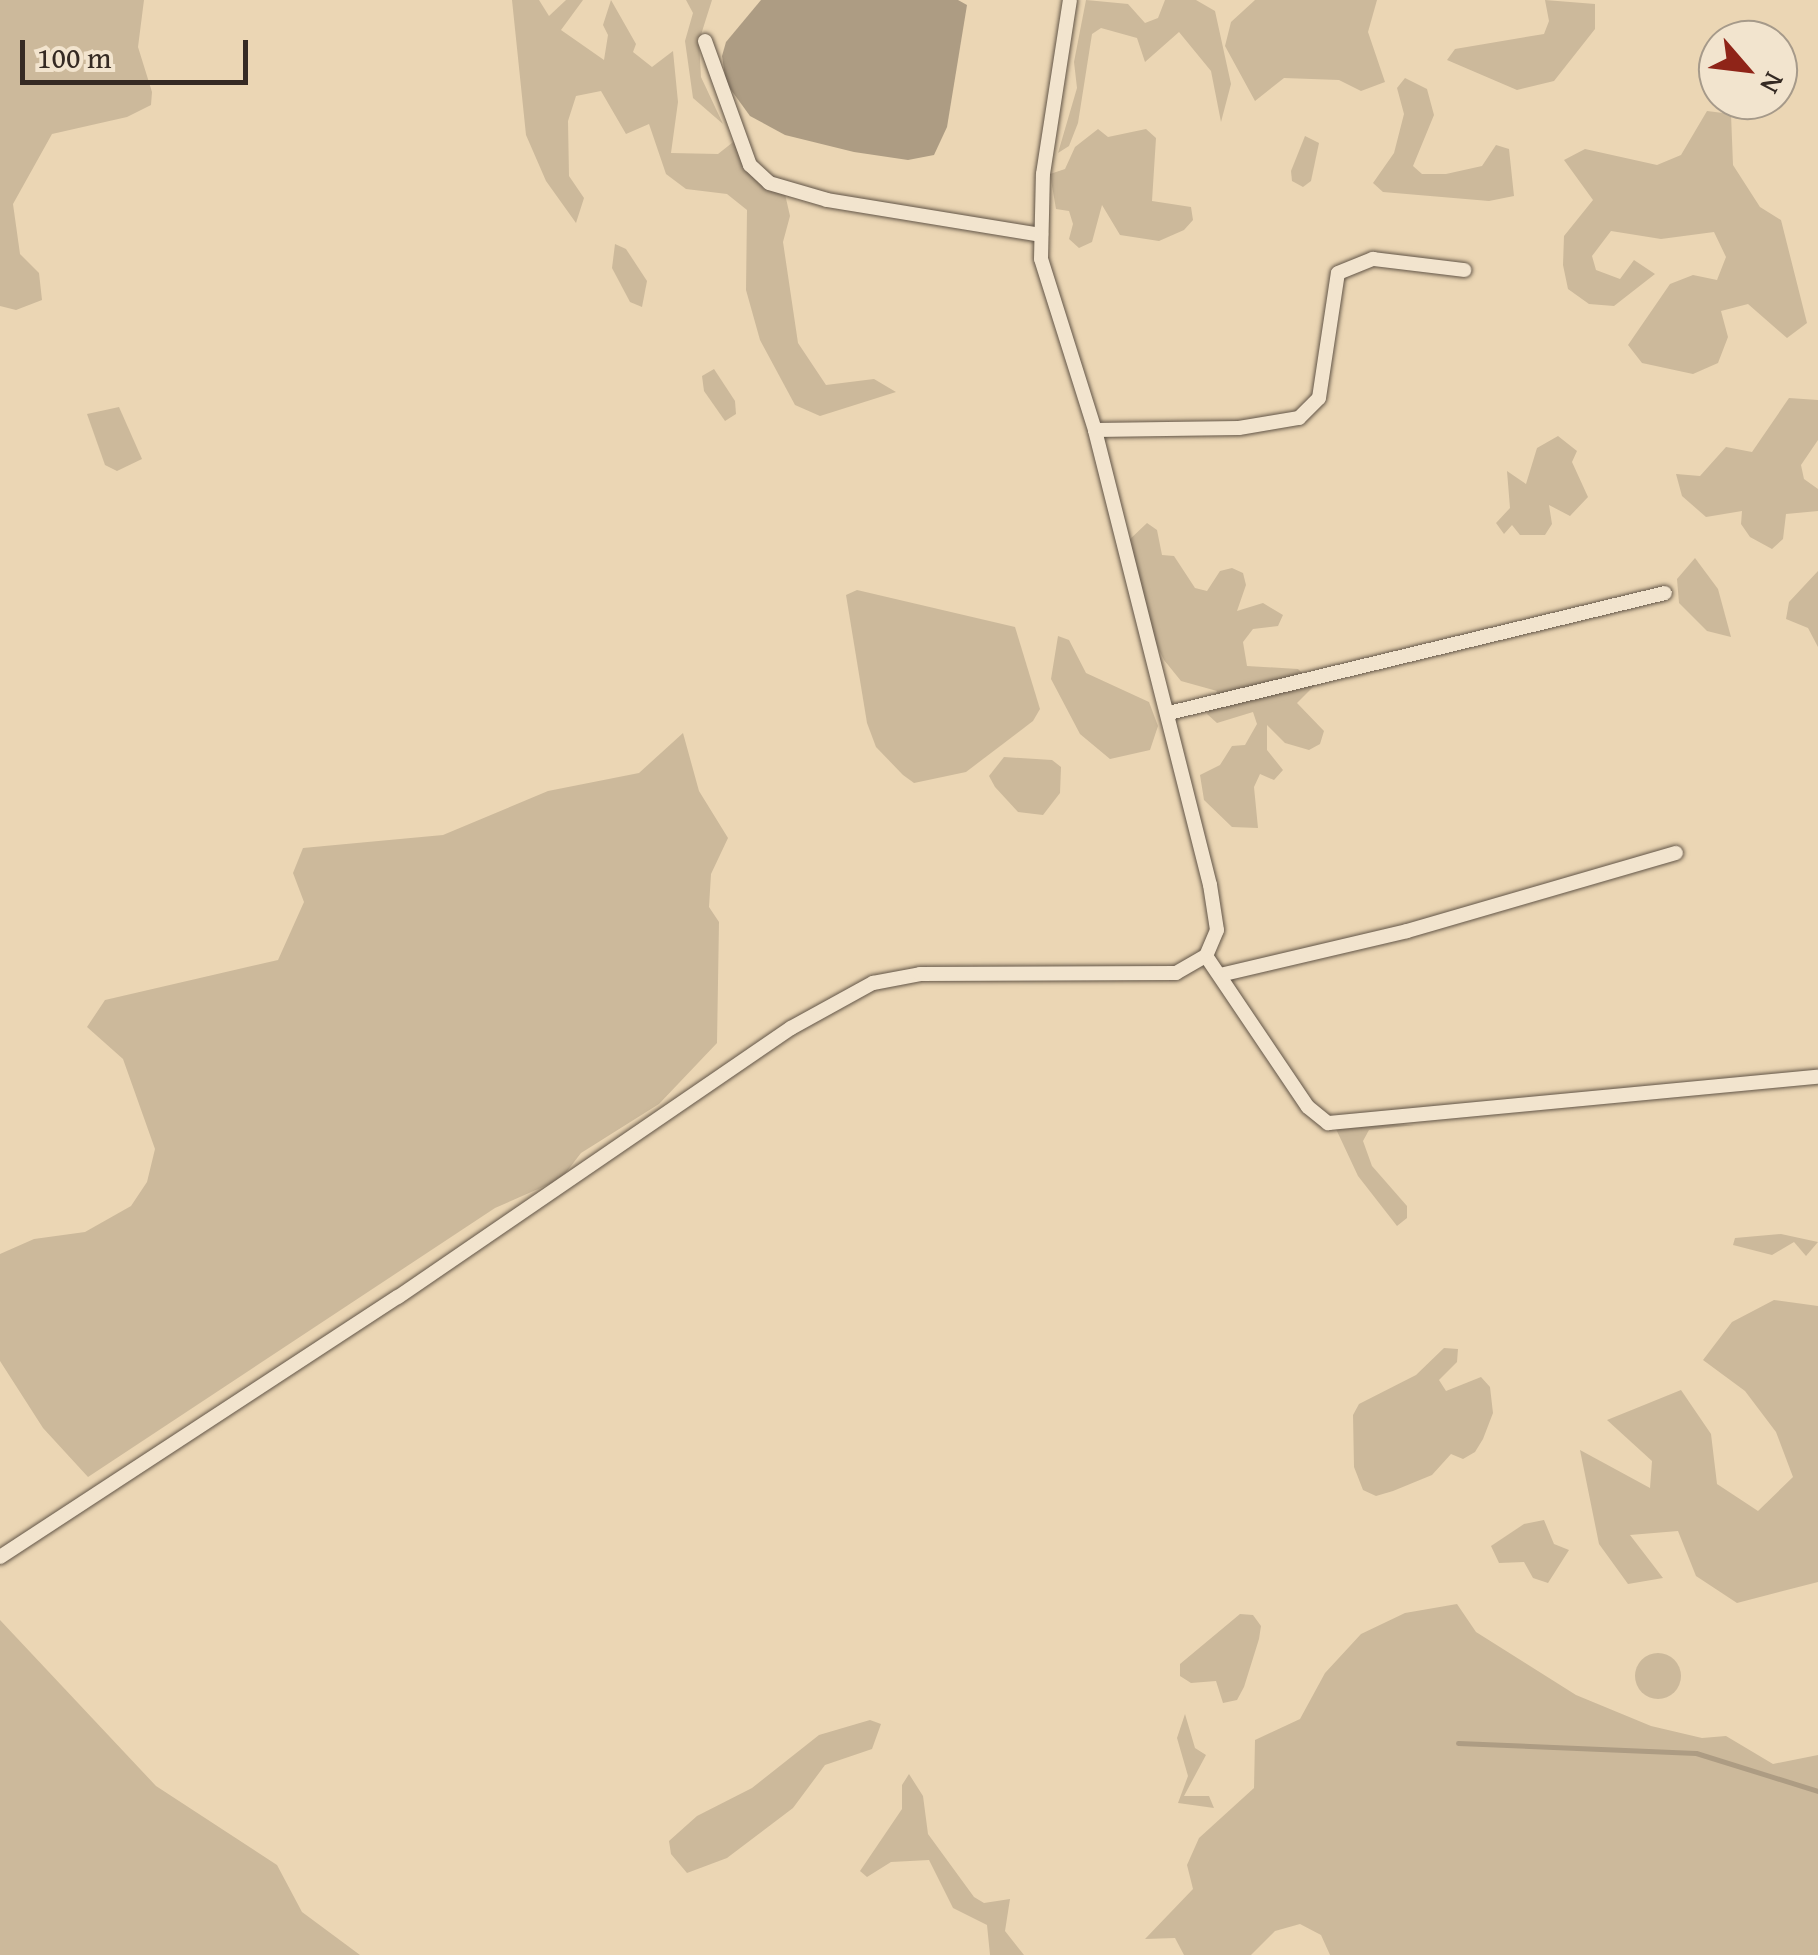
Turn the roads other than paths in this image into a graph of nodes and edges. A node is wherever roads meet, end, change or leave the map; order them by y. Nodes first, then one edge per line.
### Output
1 (1070, 0) edge
2 (705, 41) dead end
3 (1041, 236) junction
4 (1464, 270) dead end
5 (1095, 430) junction
6 (1665, 593) dead end
7 (1168, 713) junction
8 (1676, 853) dead end
9 (1206, 956) junction
10 (1220, 975) junction
11 (1818, 1077) edge
12 (0, 1557) edge

1 - 3 street
2 - 3 street
3 - 5 street
4 - 5 street
5 - 7 street
6 - 7 street
7 - 9 street
8 - 10 street
9 - 10 street
9 - 12 street
10 - 11 street

